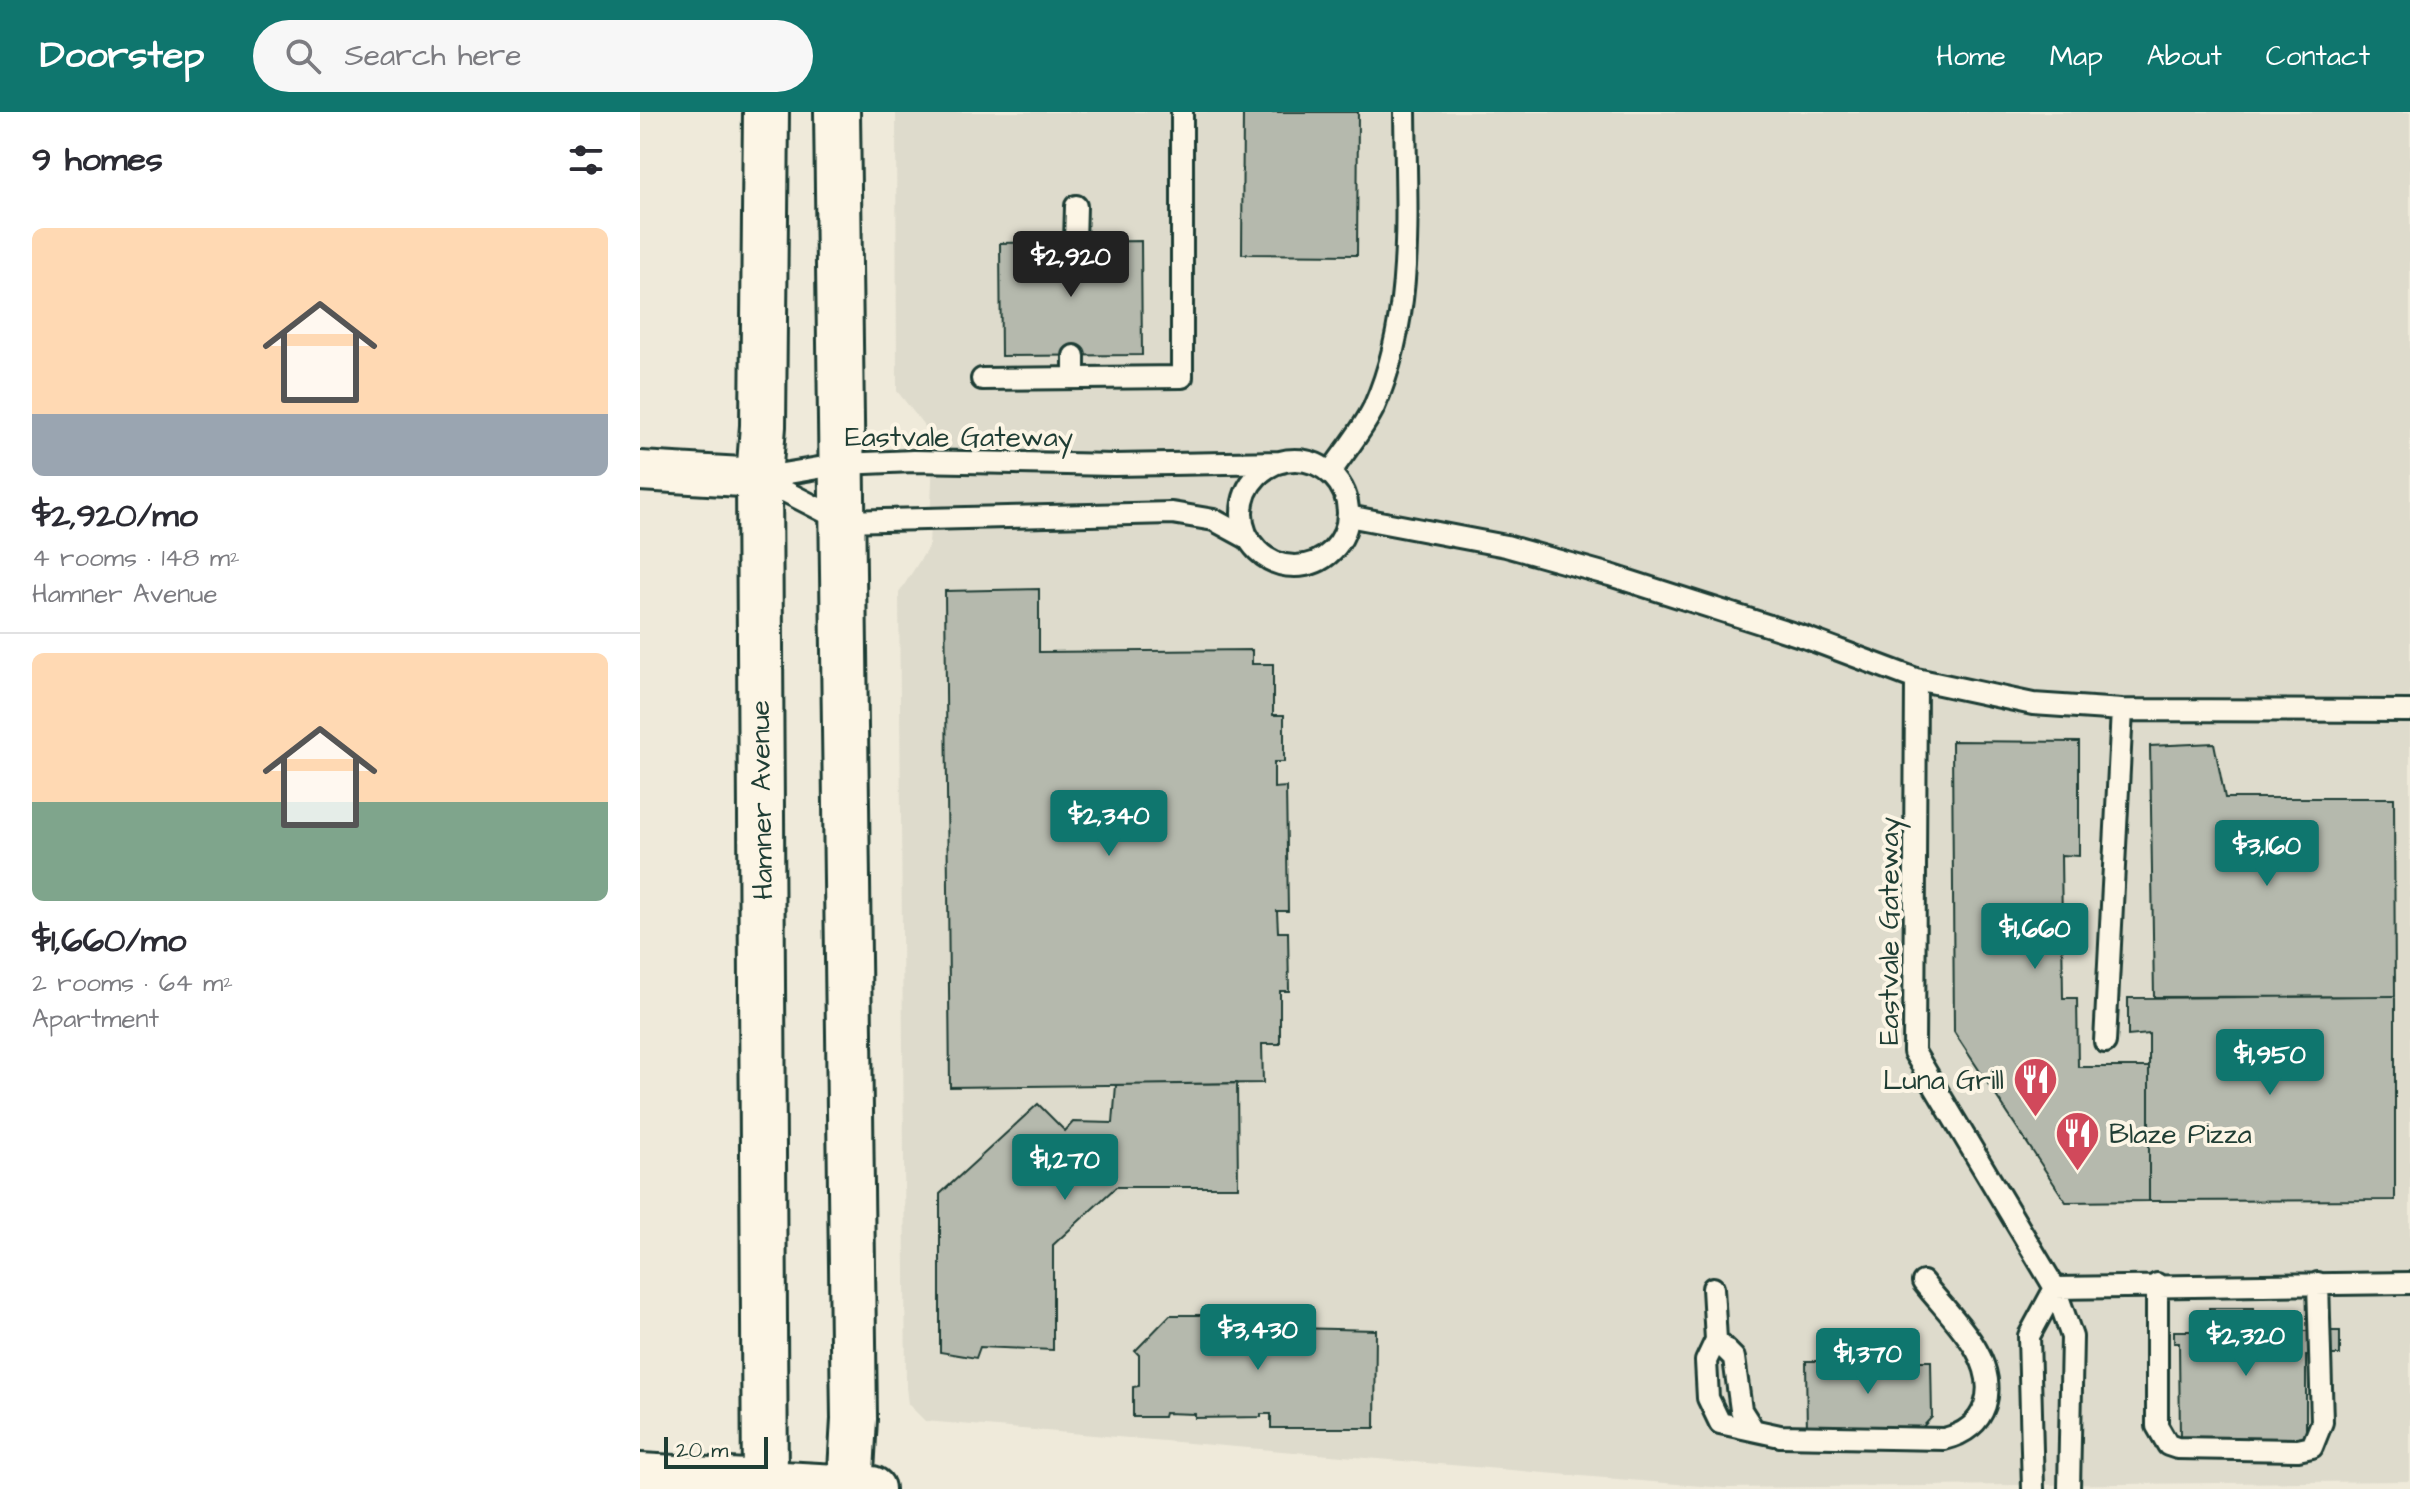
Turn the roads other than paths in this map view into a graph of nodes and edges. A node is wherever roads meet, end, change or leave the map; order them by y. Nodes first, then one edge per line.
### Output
1 (766, 112) edge
2 (837, 112) edge
3 (1182, 112) edge
4 (1405, 112) edge
5 (1076, 206) dead end
6 (1075, 242) dead end
7 (1074, 356) dead end
8 (1074, 378) junction
9 (982, 379) dead end
10 (1282, 462) junction
11 (842, 464) junction
12 (640, 471) edge
13 (1330, 473) junction
14 (759, 478) junction
15 (1348, 516) junction
16 (843, 521) junction
17 (1249, 539) junction
18 (1916, 679) junction
19 (2122, 710) junction
20 (2410, 711) edge
21 (2105, 1042) dead end
22 (1923, 1282) dead end
23 (2318, 1283) junction
24 (2410, 1283) edge
25 (2157, 1284) junction
26 (1713, 1288) dead end
27 (2055, 1288) junction
28 (1716, 1340) junction
29 (1753, 1429) junction
30 (640, 1476) edge
31 (765, 1485) edge
32 (858, 1488) edge
33 (2033, 1489) edge
34 (2069, 1489) edge

1 - 14 main road, Hamner Avenue
2 - 11 main road
3 - 8 lane
4 - 13 lane
5 - 6 lane
7 - 8 lane
8 - 9 lane
10 - 11 lane, Eastvale Gateway
10 - 13 lane
10 - 17 lane
11 - 14 lane, Eastvale Gateway
11 - 16 main road
12 - 14 street
13 - 15 lane
14 - 16 lane
14 - 31 main road, Hamner Avenue
15 - 17 lane
15 - 18 lane
16 - 17 lane
16 - 32 main road
18 - 19 lane
18 - 27 lane, Eastvale Gateway
19 - 20 lane
19 - 21 lane
22 - 29 lane
23 - 24 lane
23 - 25 lane
23 - 25 lane
25 - 27 lane
26 - 28 lane
27 - 33 lane
27 - 34 lane, Eastvale Gateway
28 - 29 lane
28 - 29 lane
30 - 31 main road
31 - 32 main road

